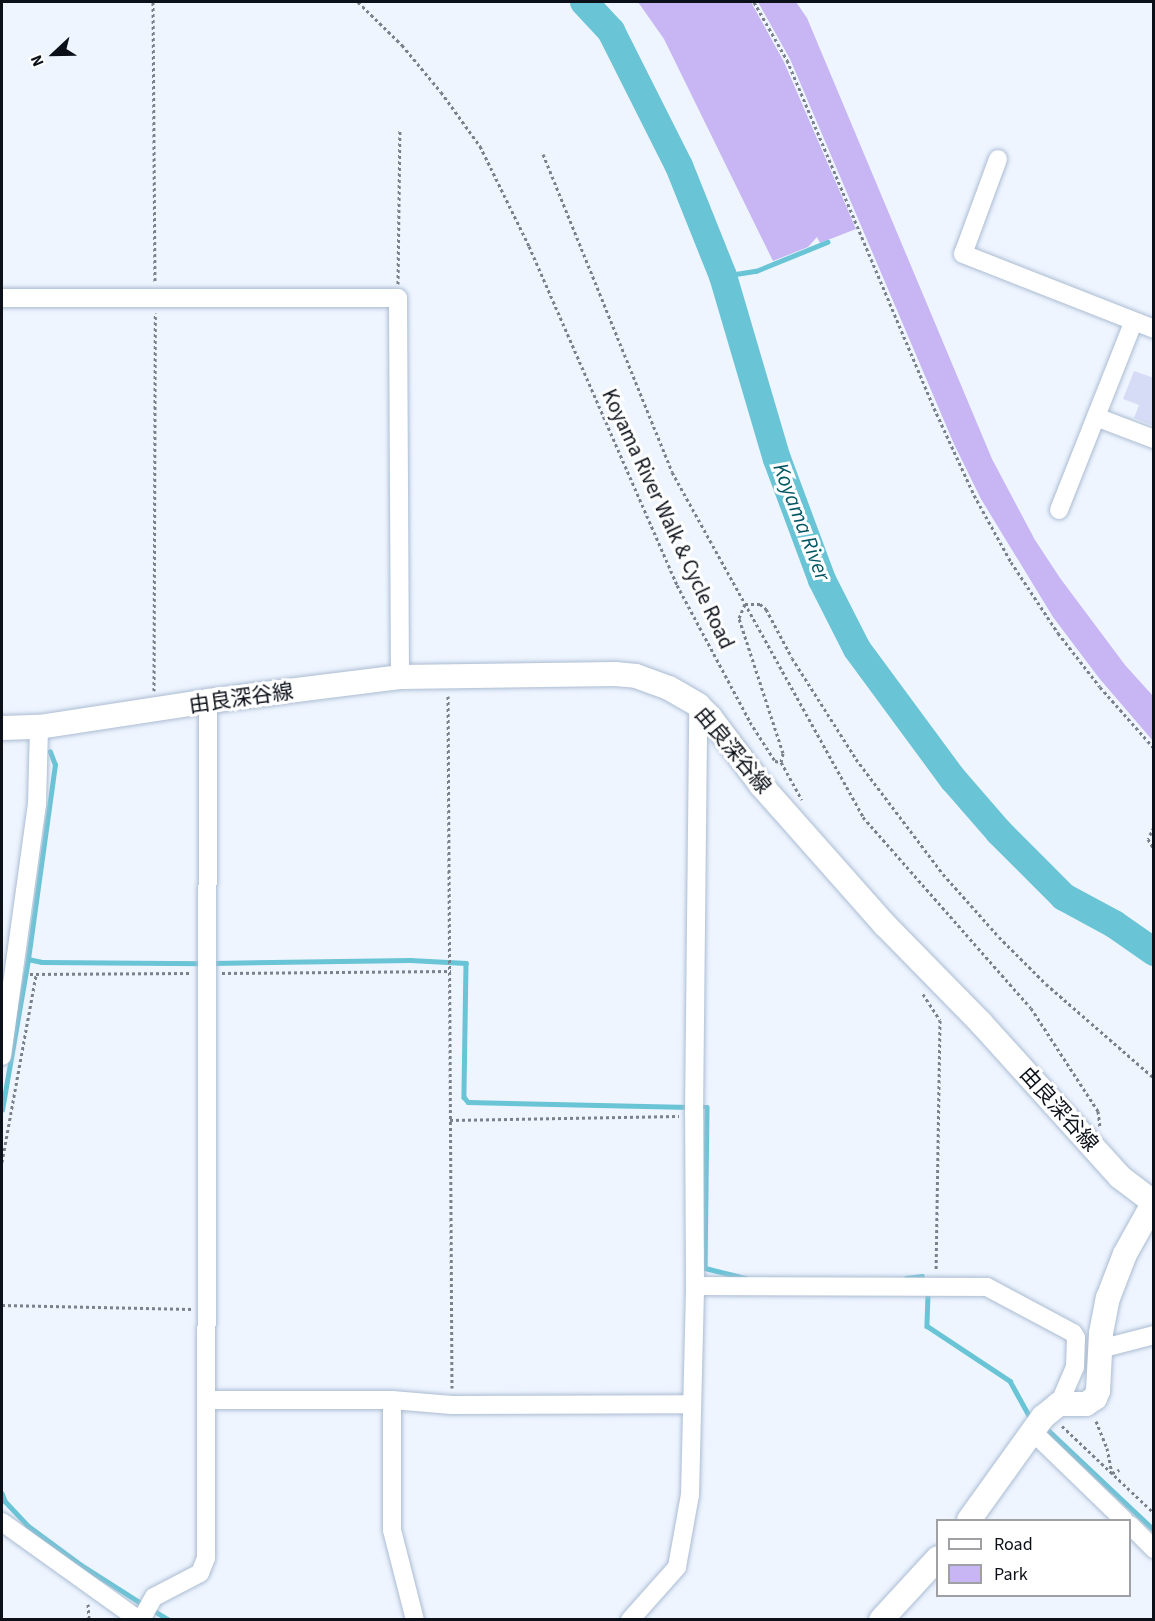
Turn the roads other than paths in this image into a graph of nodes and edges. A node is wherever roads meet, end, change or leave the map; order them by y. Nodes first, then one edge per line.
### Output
1 (998, 159) dead end
2 (2, 298) edge
3 (1134, 321) junction
4 (1154, 329) edge
5 (1096, 417) junction
6 (1154, 439) edge
7 (1059, 510) dead end
8 (400, 677) junction
9 (208, 701) junction
10 (698, 705) junction
11 (39, 727) junction
12 (2, 728) edge
13 (10, 967) edge
14 (2, 1056) edge
15 (1153, 1202) edge
16 (695, 1286) junction
17 (1149, 1342) edge
18 (1100, 1349) junction
19 (206, 1400) junction
20 (392, 1400) junction
21 (692, 1404) junction
22 (1054, 1408) junction
23 (1031, 1430) junction
24 (970, 1519) edge
25 (1122, 1519) edge
26 (2, 1522) edge
27 (1131, 1527) edge
28 (1154, 1549) edge
29 (936, 1560) edge
30 (140, 1620) edge
31 (415, 1620) edge
32 (630, 1620) edge
33 (881, 1620) edge

1 - 3 street
2 - 8 street
3 - 4 street
3 - 5 street
5 - 6 street
5 - 7 street
8 - 9 main road, 由良深谷線
8 - 10 main road, 由良深谷線
9 - 11 main road, 由良深谷線
9 - 19 street
10 - 15 main road, 由良深谷線
10 - 16 street
11 - 12 main road, 由良深谷線
11 - 13 street
13 - 14 street
15 - 18 main road
16 - 21 street
16 - 22 street
17 - 18 street
18 - 22 main road
19 - 20 street
19 - 30 street
20 - 21 street
20 - 31 street
21 - 32 street
22 - 23 main road
23 - 24 main road
23 - 25 street
26 - 30 street
27 - 28 street
29 - 33 main road

